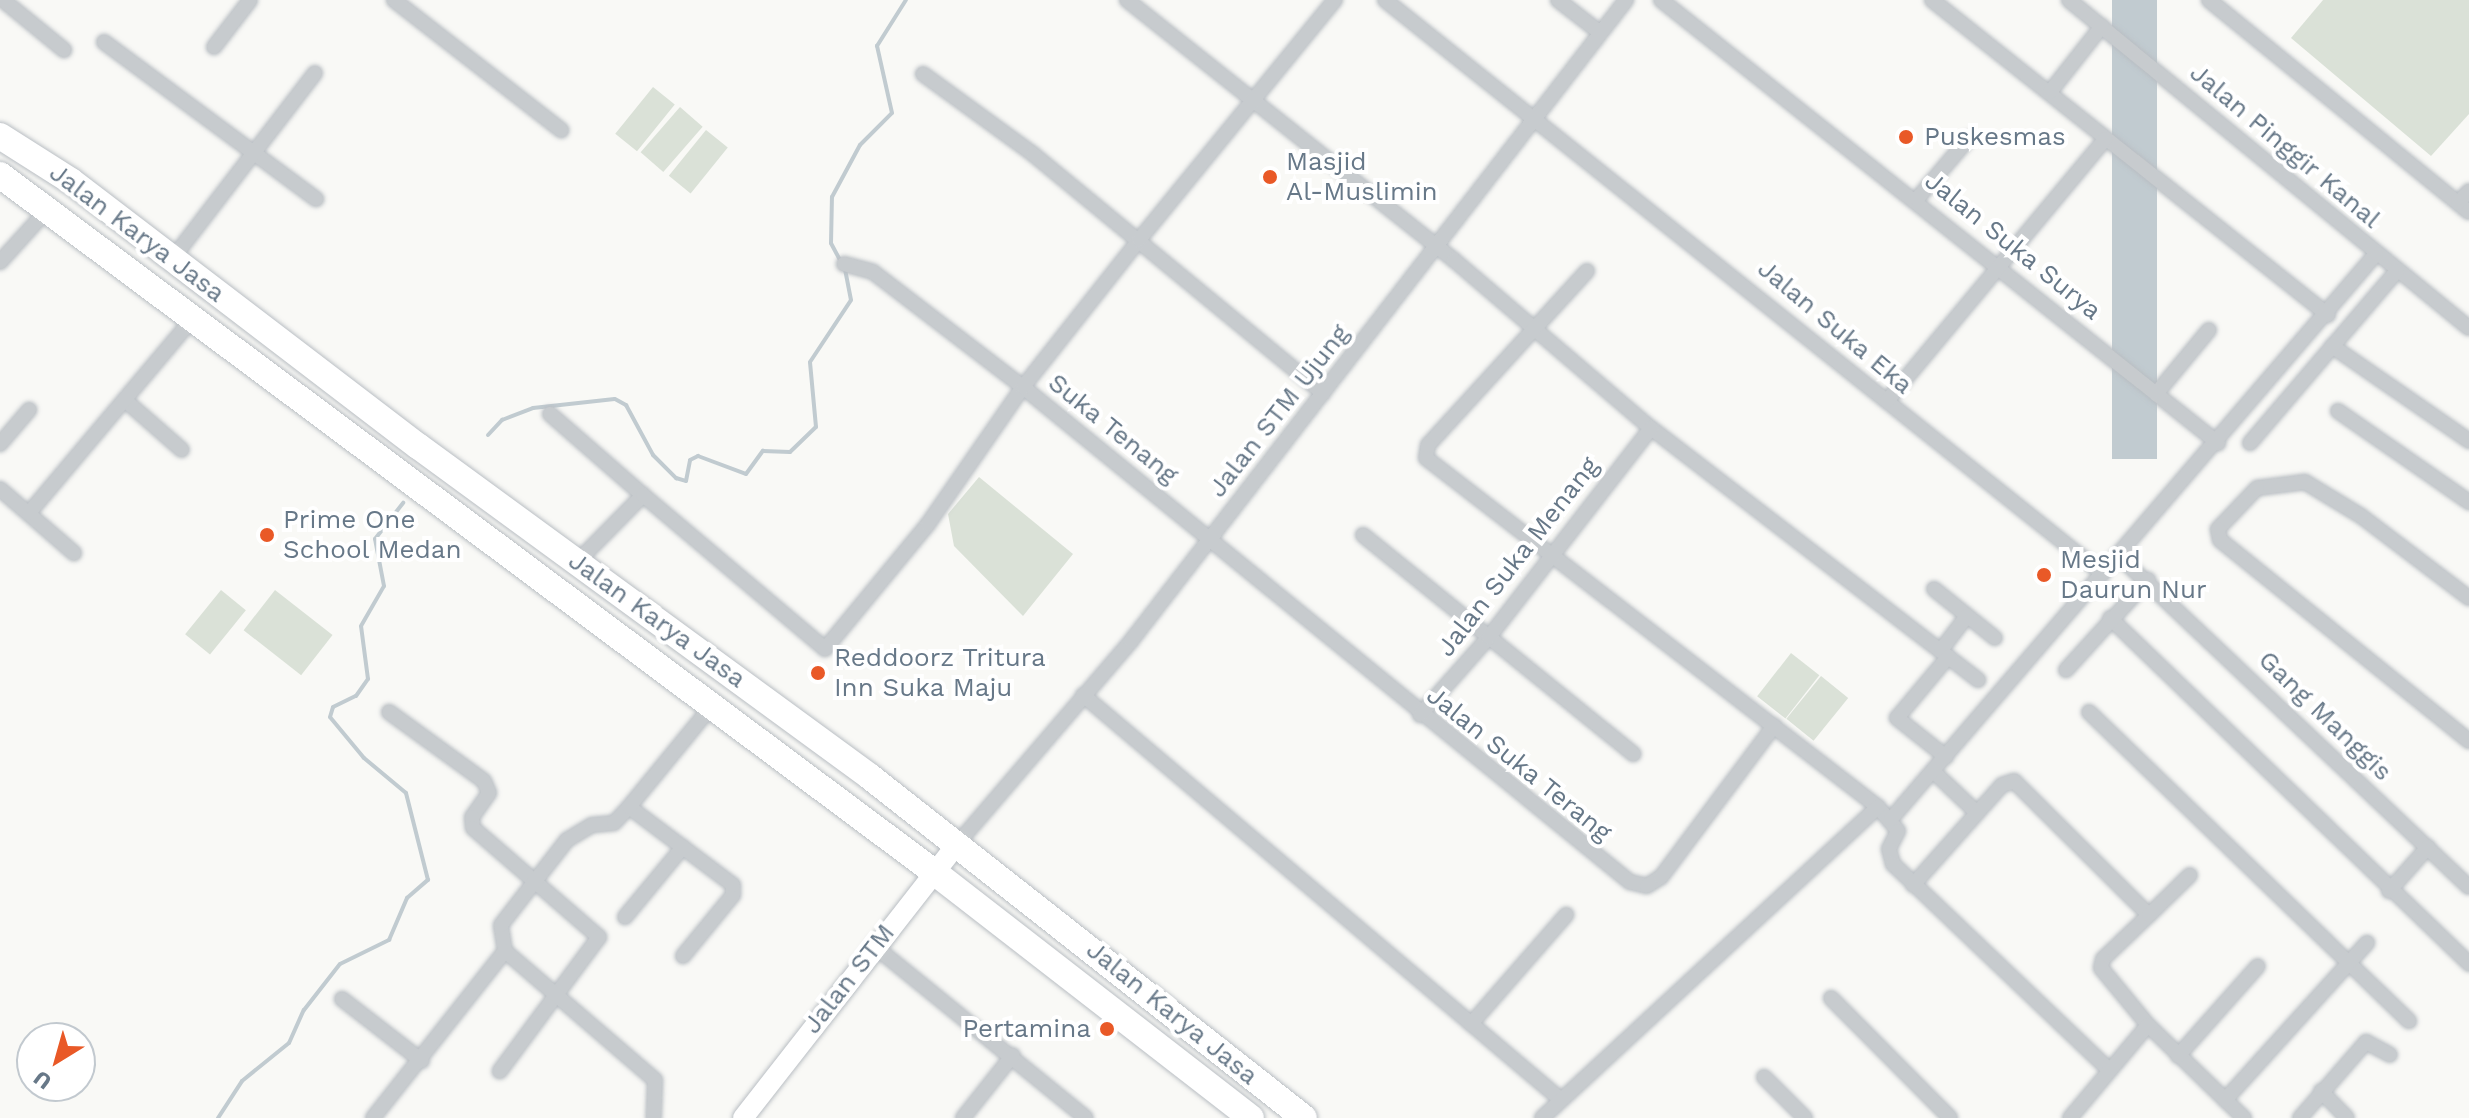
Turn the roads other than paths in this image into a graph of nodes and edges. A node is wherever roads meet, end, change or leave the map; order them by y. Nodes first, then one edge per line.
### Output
1 (3, 0) edge
2 (250, 0) edge
3 (394, 0) edge
4 (1127, 0) edge
5 (1335, 0) edge
6 (1385, 0) edge
7 (1558, 0) edge
8 (1626, 0) edge
9 (1661, 0) edge
10 (1932, 0) edge
11 (2069, 0) edge
12 (2212, 1) edge
13 (2102, 26) junction
14 (1598, 31) junction
15 (104, 42) dead end
16 (214, 47) dead end
17 (64, 50) dead end
18 (315, 73) dead end
19 (923, 74) dead end
20 (2050, 92) junction
21 (1253, 96) junction
22 (1535, 118) junction
23 (561, 130) dead end
24 (0, 136) edge
25 (1968, 139) dead end
26 (2105, 139) junction
27 (253, 153) junction
28 (0, 175) edge
29 (2469, 191) edge
30 (316, 199) dead end
31 (1917, 199) junction
32 (2464, 207) edge
33 (49, 208) junction
34 (1139, 240) junction
35 (1438, 249) junction
36 (2376, 254) junction
37 (173, 258) junction
38 (0, 262) edge
39 (844, 264) dead end
40 (1997, 265) junction
41 (1587, 271) dead end
42 (2397, 271) junction
43 (2328, 315) junction
44 (194, 317) junction
45 (1534, 326) junction
46 (2469, 328) edge
47 (2209, 330) dead end
48 (2332, 346) junction
49 (303, 358) junction
50 (284, 384) junction
51 (1023, 387) junction
52 (1323, 393) junction
53 (2156, 394) junction
54 (126, 401) junction
55 (1887, 401) junction
56 (29, 410) dead end
57 (2338, 411) dead end
58 (550, 414) dead end
59 (1651, 428) junction
60 (2469, 441) edge
61 (2218, 443) junction
62 (2250, 443) dead end
63 (0, 444) edge
64 (182, 450) dead end
65 (0, 489) edge
66 (643, 495) junction
67 (2469, 502) edge
68 (29, 513) junction
69 (1363, 535) dead end
70 (1210, 538) junction
71 (74, 553) dead end
72 (1550, 555) junction
73 (2120, 557) junction
74 (578, 561) junction
75 (2103, 574) junction
76 (2148, 580) junction
77 (1934, 589) dead end
78 (2469, 598) edge
79 (1967, 616) junction
80 (2110, 618) junction
81 (1489, 637) junction
82 (1995, 638) dead end
83 (1944, 654) junction
84 (2066, 670) dead end
85 (1978, 680) dead end
86 (1083, 695) junction
87 (710, 708) junction
88 (389, 712) dead end
89 (2089, 712) dead end
90 (1420, 715) junction
91 (1774, 726) junction
92 (2469, 741) edge
93 (1633, 754) dead end
94 (1946, 757) junction
95 (1933, 771) junction
96 (629, 807) junction
97 (1878, 807) junction
98 (1976, 812) junction
99 (1891, 819) junction
100 (958, 843) junction
101 (683, 847) junction
102 (2428, 847) junction
103 (934, 872) junction
104 (2190, 875) dead end
105 (538, 882) junction
106 (1913, 885) junction
107 (2469, 887) edge
108 (2389, 891) junction
109 (1566, 915) dead end
110 (2149, 915) junction
111 (625, 917) dead end
112 (2367, 943) dead end
113 (873, 945) junction
114 (505, 951) junction
115 (683, 956) dead end
116 (2469, 964) edge
117 (2346, 965) junction
118 (2258, 966) dead end
119 (558, 993) junction
120 (1831, 998) dead end
121 (342, 999) dead end
122 (2409, 1021) dead end
123 (1471, 1024) junction
124 (2148, 1025) junction
125 (1013, 1055) junction
126 (2390, 1055) dead end
127 (2178, 1056) junction
128 (422, 1061) junction
129 (2109, 1070) junction
130 (500, 1071) dead end
131 (1764, 1077) dead end
132 (2321, 1091) junction
133 (1560, 1099) junction
134 (2225, 1100) junction
135 (373, 1118) edge
136 (654, 1118) edge
137 (743, 1118) edge
138 (963, 1118) edge
139 (1086, 1118) edge
140 (1251, 1118) edge
141 (1304, 1118) edge
142 (1542, 1118) edge
143 (1805, 1118) edge
144 (1950, 1118) edge
145 (2070, 1118) edge
146 (2244, 1118) edge
147 (2300, 1118) edge
148 (2347, 1118) edge

1 - 17 street
2 - 16 street
3 - 23 street
4 - 21 street
5 - 21 street
6 - 22 street, Jalan Suka Eka
7 - 14 street
8 - 14 street, Jalan STM Ujung
9 - 31 street, Jalan Suka Surya
10 - 20 street
11 - 13 street, Jalan Pinggir Kanal
12 - 32 street
13 - 20 street
13 - 36 street, Jalan Pinggir Kanal
14 - 22 street, Jalan STM Ujung
15 - 27 street
18 - 27 street
19 - 34 street
20 - 26 street
21 - 34 street
21 - 35 street
22 - 35 street, Jalan STM Ujung
22 - 55 street, Jalan Suka Eka
24 - 37 highway, Jalan Karya Jasa
25 - 31 street
26 - 40 street
26 - 43 street
27 - 30 street
27 - 37 street
28 - 33 highway, Jalan Karya Jasa
29 - 32 street
31 - 40 street, Jalan Suka Surya
33 - 38 street
33 - 44 highway, Jalan Karya Jasa
34 - 51 street
34 - 52 street
35 - 45 street
35 - 52 street, Jalan STM Ujung
36 - 42 street, Jalan Pinggir Kanal
36 - 43 street
37 - 49 highway, Jalan Karya Jasa
39 - 51 street, Suka Tenang
40 - 53 street, Jalan Suka Surya
40 - 55 street
41 - 45 street
42 - 46 street, Jalan Pinggir Kanal
42 - 48 street
43 - 61 street
44 - 50 highway, Jalan Karya Jasa
44 - 54 street
45 - 59 street
45 - 72 street
47 - 53 street
48 - 60 street
48 - 62 street
49 - 50 highway
49 - 74 highway, Jalan Karya Jasa
50 - 87 highway, Jalan Karya Jasa
51 - 66 street
51 - 70 street, Suka Tenang
52 - 70 street, Jalan STM Ujung
53 - 61 street, Jalan Suka Surya
54 - 64 street
54 - 68 street
55 - 75 street, Jalan Suka Eka
56 - 63 street
57 - 67 street
58 - 66 street
59 - 72 street, Jalan Suka Menang
59 - 83 street
61 - 73 street
65 - 68 street
66 - 74 street
68 - 71 street
69 - 81 street
70 - 86 street, Jalan STM Ujung
70 - 90 street, Jalan Suka Terang
72 - 81 street, Jalan Suka Menang
72 - 91 street
73 - 75 street
73 - 76 street, Gang Manggis
74 - 100 highway, Jalan Karya Jasa
75 - 94 street
76 - 80 street
76 - 102 street, Gang Manggis
77 - 79 street
78 - 92 street
79 - 82 street
79 - 83 street
80 - 84 street
80 - 108 street
81 - 90 street, Jalan Suka Menang
81 - 93 street
83 - 85 street
83 - 94 street
86 - 100 street, Jalan STM Ujung
86 - 123 street
87 - 96 street
87 - 103 highway, Jalan Karya Jasa
88 - 105 street
89 - 117 street
90 - 91 street, Jalan Suka Terang
91 - 97 street
94 - 95 street
95 - 98 street
95 - 99 street
96 - 101 street
96 - 105 street
97 - 99 street
97 - 133 street
98 - 106 street
98 - 110 street
99 - 106 street
100 - 103 street, Jalan STM
100 - 141 highway, Jalan Karya Jasa
101 - 111 street
101 - 115 street
102 - 107 street, Gang Manggis
102 - 108 street
103 - 113 street, Jalan STM
103 - 140 highway, Jalan Karya Jasa
104 - 110 street
105 - 114 street
105 - 119 street
106 - 129 street
108 - 116 street
109 - 123 street
110 - 124 street
112 - 117 street
113 - 125 street
113 - 137 street, Jalan STM
114 - 119 street
114 - 128 street
117 - 122 street
117 - 134 street
118 - 127 street
119 - 130 street
119 - 136 street
120 - 144 street
121 - 128 street
123 - 133 street
124 - 127 street
124 - 129 street
125 - 138 street
125 - 139 street
126 - 132 street
127 - 134 street
128 - 135 street
129 - 145 street
131 - 143 street
132 - 147 street
132 - 148 street
133 - 142 street
134 - 146 street

